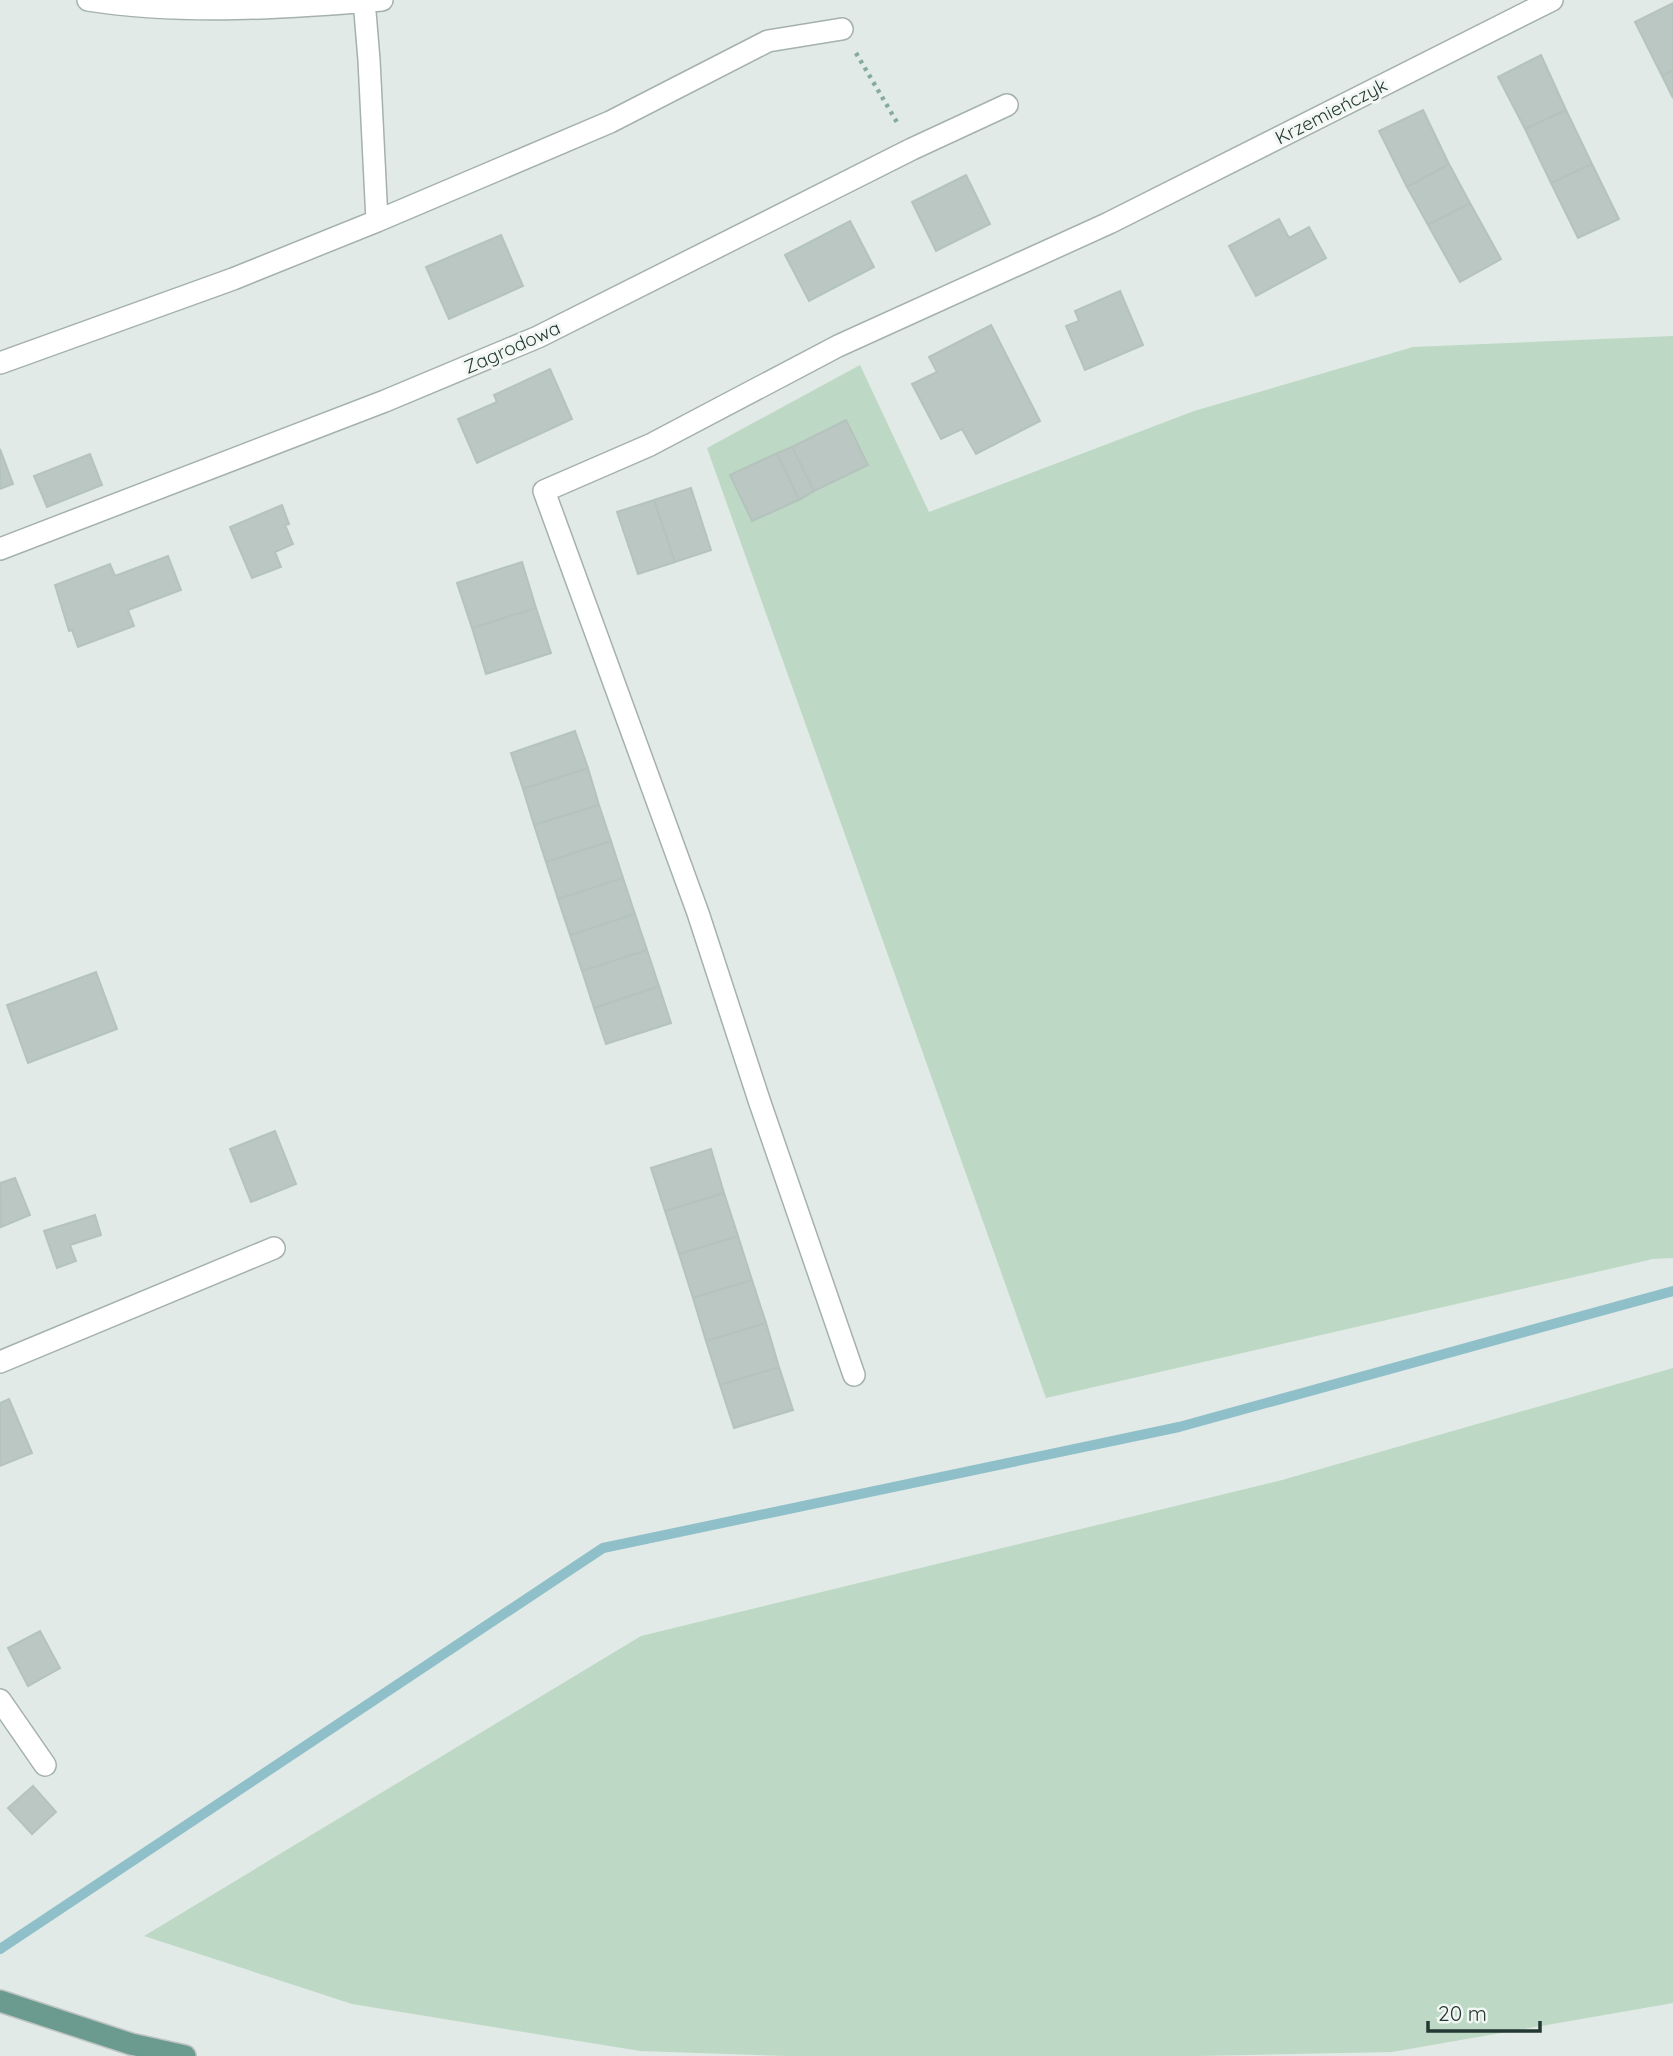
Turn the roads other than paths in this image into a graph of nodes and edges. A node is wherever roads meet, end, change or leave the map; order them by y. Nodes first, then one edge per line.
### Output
1 (89, 0) edge
2 (370, 0) edge
3 (1552, 0) edge
4 (842, 29) road end
5 (1007, 105) dead end
6 (377, 221) junction
7 (0, 363) edge
8 (0, 548) edge
9 (274, 1248) dead end
10 (0, 1362) edge
11 (854, 1375) dead end
12 (0, 1700) edge
13 (45, 1765) dead end
14 (0, 2001) edge
15 (185, 2056) edge

1 - 2 street
2 - 6 street
3 - 11 street, Krzemieńczyk
4 - 6 street
5 - 8 street, Zagrodowa
6 - 7 street
9 - 10 street
12 - 13 street
14 - 15 main road

